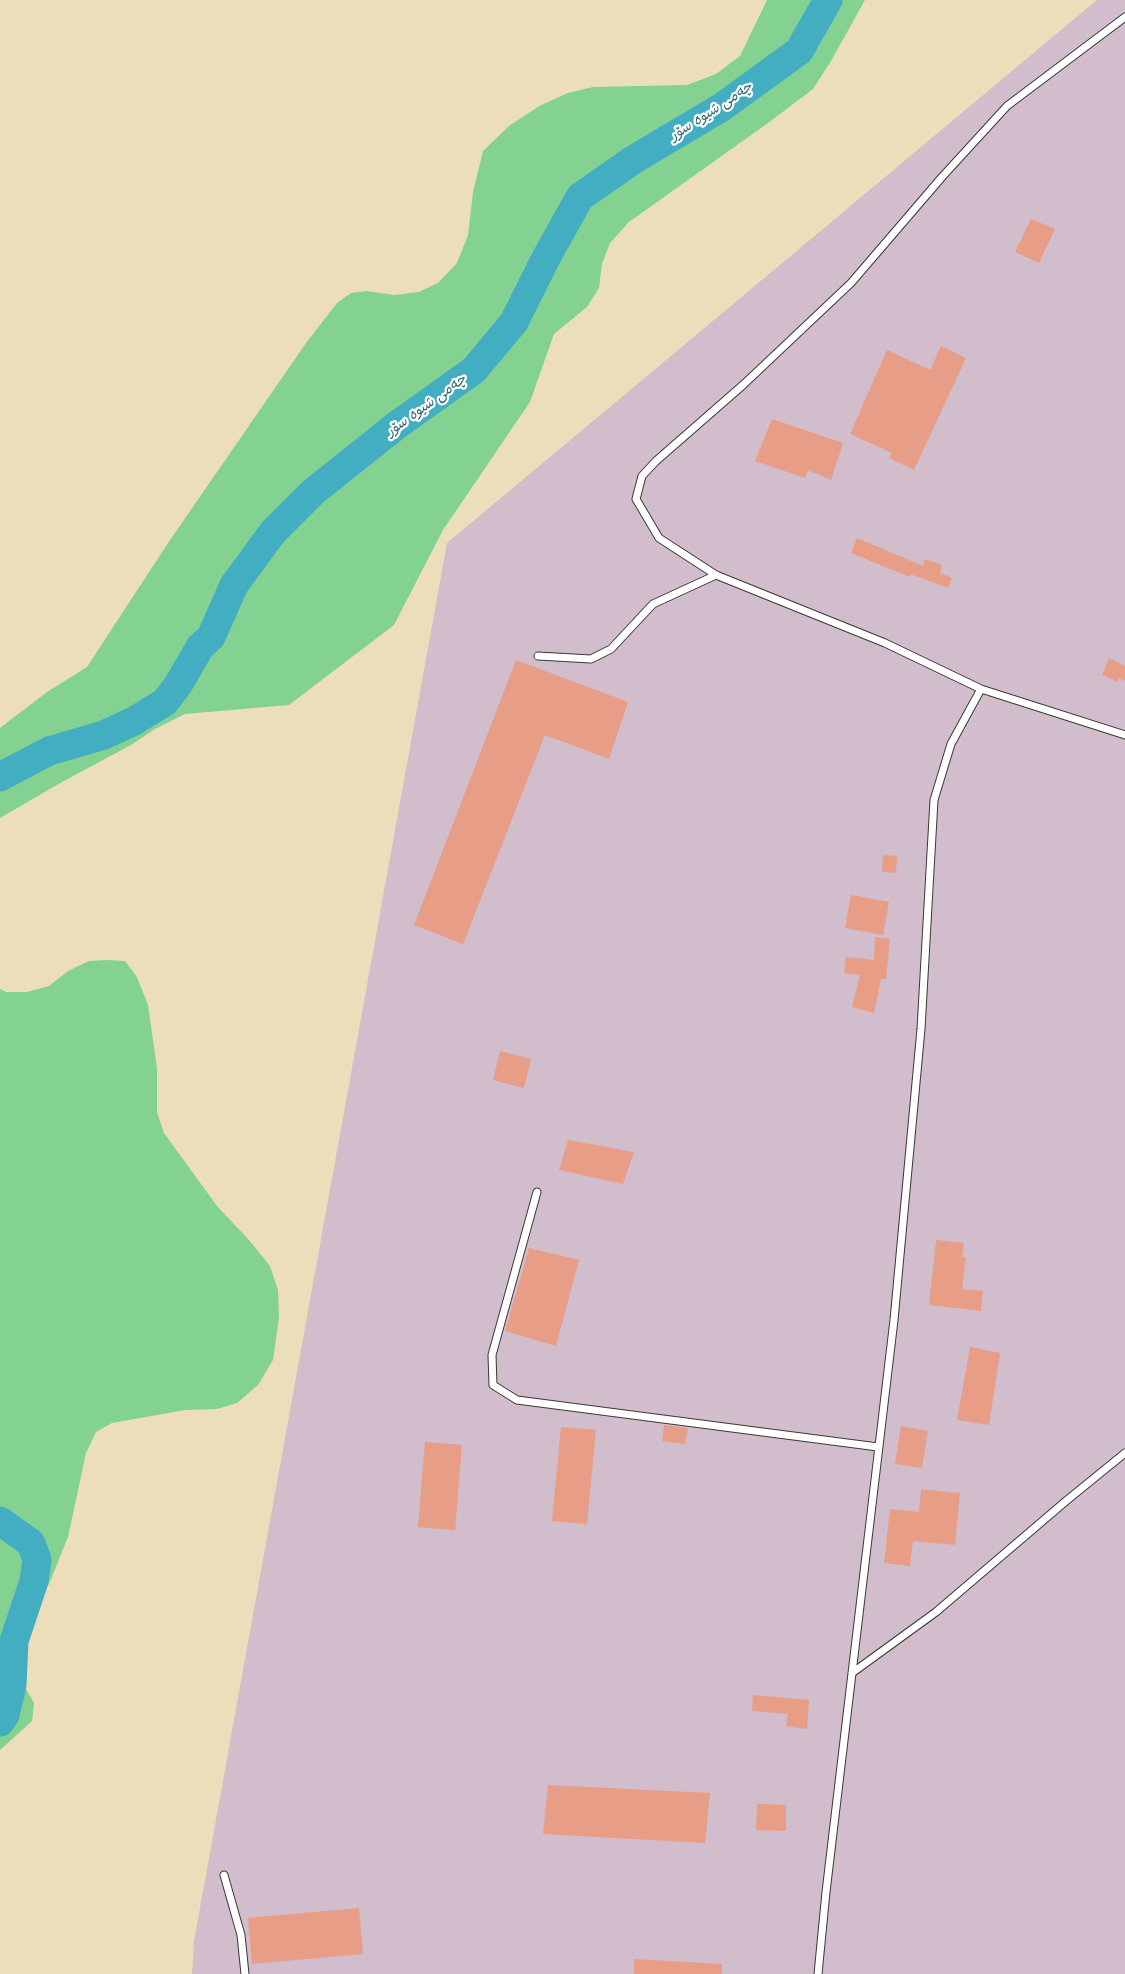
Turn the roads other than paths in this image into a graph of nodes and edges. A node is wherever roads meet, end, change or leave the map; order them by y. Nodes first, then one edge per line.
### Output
1 (1125, 16) edge
2 (716, 575) junction
3 (538, 656) dead end
4 (981, 689) junction
5 (1125, 735) edge
6 (537, 1192) dead end
7 (878, 1447) junction
8 (1125, 1453) edge
9 (852, 1673) junction
10 (224, 1875) dead end
11 (245, 1974) edge
12 (818, 1974) edge

1 - 2 lane
2 - 3 lane
2 - 4 lane
4 - 5 lane
4 - 7 lane
6 - 7 lane
7 - 9 lane
8 - 9 lane
9 - 12 lane
10 - 11 lane

